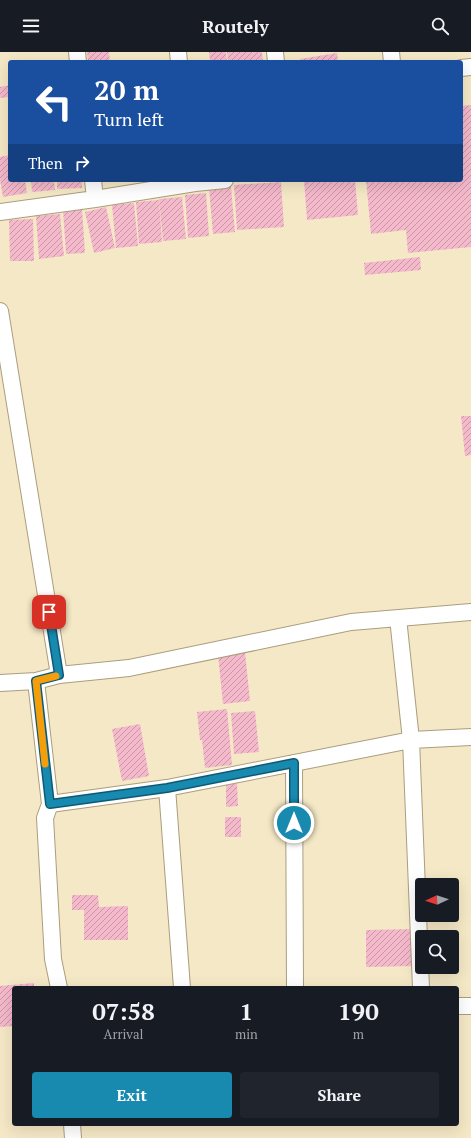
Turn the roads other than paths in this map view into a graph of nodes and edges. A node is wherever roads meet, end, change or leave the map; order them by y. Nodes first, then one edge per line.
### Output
1 (93, 182) edge
2 (189, 182) edge
3 (96, 199) junction
4 (0, 212) edge
5 (0, 312) edge
6 (471, 612) edge
7 (398, 618) junction
8 (59, 675) junction
9 (36, 681) junction
10 (0, 683) edge
11 (471, 737) edge
12 (411, 740) junction
13 (294, 763) junction
14 (167, 788) junction
15 (50, 804) junction
16 (58, 986) edge
17 (182, 986) edge
18 (295, 986) edge
19 (421, 986) edge
20 (459, 1006) edge
21 (471, 1006) edge
22 (72, 1126) edge
23 (73, 1138) edge

1 - 3 street
2 - 3 street
3 - 4 street
5 - 8 street
6 - 7 street
7 - 8 street
7 - 12 street
8 - 9 street
9 - 10 street
9 - 15 street
11 - 12 street
12 - 13 street
12 - 19 street
13 - 14 street
13 - 18 street
14 - 15 street
14 - 17 street
15 - 16 street
20 - 21 street
22 - 23 street

